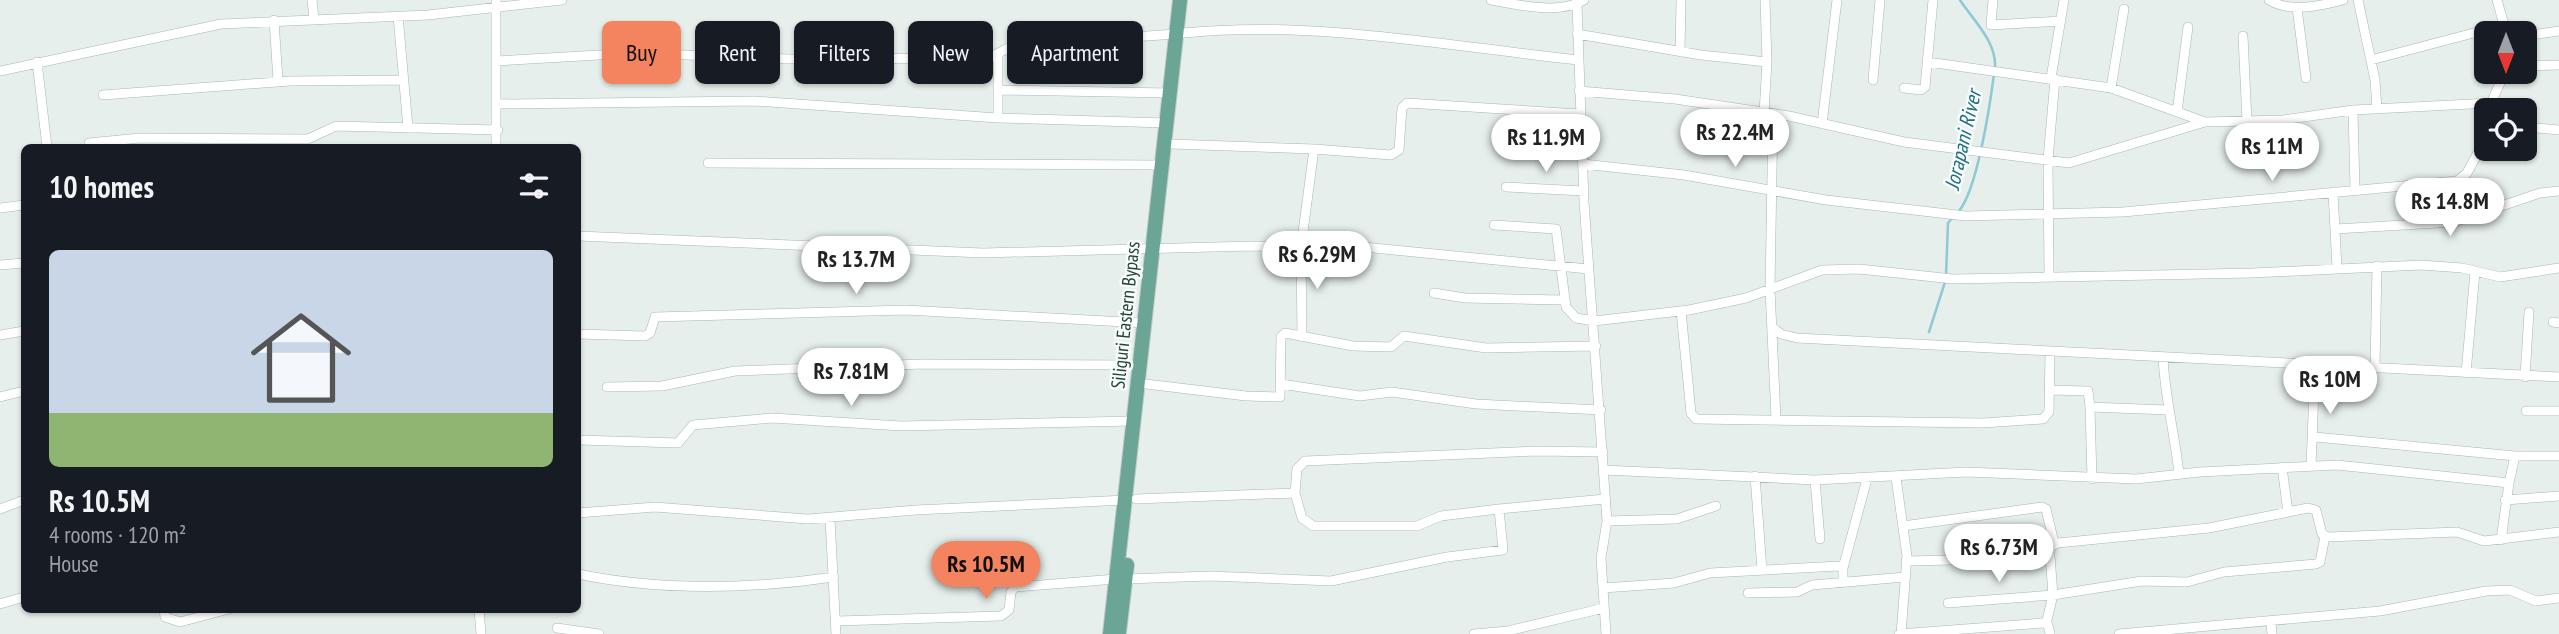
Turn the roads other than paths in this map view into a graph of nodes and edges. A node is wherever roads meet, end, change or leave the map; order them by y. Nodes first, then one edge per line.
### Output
1 (312, 0) edge
2 (562, 0) edge
3 (1180, 0) edge
4 (1188, 0) edge
5 (1491, 0) edge
6 (1681, 0) edge
7 (1765, 0) edge
8 (1837, 0) edge
9 (1880, 0) edge
10 (1933, 0) edge
11 (1993, 0) edge
12 (2064, 0) edge
13 (2269, 0) edge
14 (2358, 0) edge
15 (2497, 0) edge
16 (2337, 1) edge
17 (1581, 2) edge
18 (1543, 3) edge
19 (496, 4) edge
20 (2297, 8) junction
21 (2124, 9) dead end
22 (398, 16) junction
23 (314, 19) junction
24 (274, 20) junction
25 (2061, 21) junction
26 (2504, 21) edge
27 (2188, 27) dead end
28 (2559, 31) edge
29 (1180, 33) junction
30 (1577, 34) junction
31 (2538, 35) edge
32 (2243, 36) dead end
33 (2474, 36) edge
34 (1680, 52) junction
35 (998, 56) junction
36 (1578, 60) junction
37 (2371, 60) junction
38 (497, 61) junction
39 (37, 62) junction
40 (1767, 62) junction
41 (1928, 62) junction
42 (2559, 65) edge
43 (2538, 66) edge
44 (0, 71) edge
45 (2053, 78) junction
46 (2306, 78) dead end
47 (404, 80) junction
48 (1873, 80) dead end
49 (278, 81) junction
50 (1903, 88) dead end
51 (2111, 88) junction
52 (1000, 90) junction
53 (1579, 92) junction
54 (1169, 93) junction
55 (103, 95) dead end
56 (498, 104) junction
57 (2474, 106) edge
58 (2377, 109) junction
59 (2353, 110) junction
60 (2177, 112) junction
61 (1768, 113) junction
62 (1580, 114) junction
63 (998, 118) junction
64 (2205, 122) junction
65 (2247, 122) junction
66 (1166, 123) junction
67 (1822, 124) junction
68 (408, 128) junction
69 (2537, 128) edge
70 (498, 130) junction
71 (2559, 130) edge
72 (89, 143) dead end
73 (47, 144) edge
74 (496, 144) edge
75 (1171, 144) junction
76 (1314, 149) junction
77 (2048, 160) junction
78 (2474, 160) edge
79 (708, 163) dead end
80 (1583, 164) junction
81 (1160, 165) junction
82 (1506, 187) dead end
83 (1772, 190) junction
84 (2355, 190) junction
85 (1584, 191) junction
86 (2559, 191) edge
87 (2333, 192) junction
88 (21, 205) edge
89 (0, 208) edge
90 (2049, 216) junction
91 (1494, 225) dead end
92 (2336, 229) junction
93 (581, 236) edge
94 (1301, 247) junction
95 (1154, 251) junction
96 (21, 263) edge
97 (0, 265) edge
98 (2377, 266) junction
99 (1561, 267) junction
100 (2337, 268) junction
101 (2559, 268) edge
102 (1589, 269) junction
103 (2475, 272) junction
104 (2049, 277) junction
105 (1770, 289) junction
106 (1434, 293) dead end
107 (1564, 300) junction
108 (1681, 311) junction
109 (2529, 312) dead end
110 (1594, 321) junction
111 (1143, 323) junction
112 (1772, 327) junction
113 (21, 332) edge
114 (581, 334) edge
115 (0, 335) edge
116 (1301, 337) junction
117 (1596, 346) junction
118 (2050, 354) junction
119 (2164, 358) junction
120 (1139, 365) junction
121 (2315, 365) junction
122 (2375, 367) junction
123 (2466, 373) junction
124 (2525, 377) junction
125 (2559, 377) edge
126 (1146, 384) junction
127 (1282, 384) junction
128 (607, 387) dead end
129 (2050, 390) junction
130 (21, 392) edge
131 (0, 397) edge
132 (2090, 407) junction
133 (1601, 410) junction
134 (2167, 410) junction
135 (2526, 411) dead end
136 (2559, 411) edge
137 (1776, 419) junction
138 (1134, 421) junction
139 (2315, 437) junction
140 (581, 440) edge
141 (1603, 452) junction
142 (2515, 456) junction
143 (2559, 456) edge
144 (2311, 466) junction
145 (2282, 467) junction
146 (1604, 470) junction
147 (2179, 474) junction
148 (1755, 476) junction
149 (1896, 478) junction
150 (1867, 479) junction
151 (2092, 479) junction
152 (1815, 480) junction
153 (2509, 484) junction
154 (1296, 493) junction
155 (2559, 496) edge
156 (1605, 499) junction
157 (1131, 500) junction
158 (2505, 500) junction
159 (21, 501) edge
160 (1716, 506) dead end
161 (0, 509) edge
162 (1499, 509) junction
163 (2288, 512) junction
164 (581, 513) edge
165 (830, 519) junction
166 (1606, 521) junction
167 (1903, 526) junction
168 (2559, 532) edge
169 (2325, 536) junction
170 (1820, 539) dead end
171 (2501, 540) junction
172 (2054, 543) junction
173 (2050, 556) junction
174 (1906, 561) junction
175 (1843, 568) junction
176 (1762, 570) junction
177 (581, 574) edge
178 (834, 577) junction
179 (1905, 577) junction
180 (1121, 579) junction
181 (1843, 583) junction
182 (1603, 588) junction
183 (1748, 593) dead end
184 (2053, 595) junction
185 (21, 598) edge
186 (2559, 598) edge
187 (1948, 603) dead end
188 (0, 604) edge
189 (1604, 608) junction
190 (164, 613) edge
191 (214, 613) edge
192 (479, 613) edge
193 (837, 621) junction
194 (2271, 623) junction
195 (2046, 624) junction
196 (557, 628) dead end
197 (2031, 629) edge
198 (1499, 633) edge
199 (481, 634) edge
200 (599, 634) edge
201 (836, 634) edge
202 (1110, 634) edge
203 (1119, 634) edge
204 (1474, 634) edge
205 (1606, 634) edge
206 (1900, 634) edge
207 (2050, 634) edge
208 (2119, 634) edge
209 (2272, 634) edge

1 - 23 street
2 - 19 street
3 - 29 main road, Siliguri Eastern Bypass
4 - 29 main road, Siliguri Eastern Bypass
5 - 18 street
6 - 34 street
7 - 40 street
8 - 67 street
9 - 48 street
10 - 41 street
11 - 25 street
12 - 25 street
13 - 20 street
14 - 37 street
15 - 26 street
16 - 20 street
17 - 18 street
17 - 30 street
19 - 22 street
19 - 38 street
20 - 46 street
21 - 51 street
22 - 23 street
22 - 47 street
23 - 24 street
24 - 39 street
24 - 49 street
25 - 45 street
27 - 60 street
28 - 31 street
29 - 35 street
29 - 36 street
29 - 54 main road, Siliguri Eastern Bypass
29 - 75 main road, Siliguri Eastern Bypass
30 - 34 street
30 - 36 street
32 - 65 street
33 - 37 street
34 - 40 street
35 - 38 street
35 - 52 street
36 - 53 street
37 - 58 street
38 - 56 street
39 - 44 street
39 - 73 street
40 - 61 street
41 - 45 street
41 - 50 street
42 - 43 street
45 - 51 street
45 - 77 street
47 - 49 street
47 - 68 street
49 - 55 street
51 - 60 street
52 - 54 street
52 - 63 street
53 - 61 street
53 - 62 street
54 - 66 main road, Siliguri Eastern Bypass
56 - 63 street
56 - 70 street
57 - 58 street
58 - 59 street
59 - 65 street
59 - 84 street
60 - 64 street
61 - 67 street
61 - 83 street
62 - 76 street
62 - 80 street
63 - 66 street
64 - 65 street
64 - 77 street
66 - 81 main road, Siliguri Eastern Bypass
67 - 77 street
68 - 70 street
68 - 72 street
69 - 71 street
70 - 74 street
75 - 76 street
75 - 95 main road, Siliguri Eastern Bypass
76 - 94 street
77 - 90 street
78 - 84 street
79 - 81 street
80 - 83 street
80 - 85 street
81 - 95 main road, Siliguri Eastern Bypass
82 - 85 street
83 - 90 street
83 - 105 street
84 - 87 street
85 - 102 street
86 - 92 street
87 - 90 street
87 - 92 street
88 - 89 street
90 - 104 street
91 - 99 street
92 - 100 street
93 - 95 street
94 - 95 street
94 - 99 street
94 - 116 street
95 - 111 main road, Siliguri Eastern Bypass
95 - 126 main road, Siliguri Eastern Bypass
96 - 97 street
98 - 100 street
98 - 103 street
98 - 122 street
99 - 102 street
99 - 107 street
100 - 104 street
101 - 103 street
102 - 110 street
103 - 123 street
104 - 105 street
105 - 108 street
105 - 112 street
106 - 107 street
107 - 110 street
108 - 110 street
108 - 137 street
109 - 124 street
110 - 117 street
111 - 114 street
111 - 120 main road, Siliguri Eastern Bypass
112 - 118 street
112 - 137 street
113 - 115 street
116 - 117 street
116 - 127 street
117 - 133 street
118 - 119 street
118 - 129 street
119 - 121 street
119 - 134 street
120 - 128 street
120 - 138 main road, Siliguri Eastern Bypass
121 - 122 street
121 - 139 street
122 - 123 street
123 - 124 street
124 - 125 street
126 - 127 street
126 - 157 main road, Siliguri Eastern Bypass
127 - 133 street
129 - 132 street
129 - 137 street
130 - 131 street
132 - 134 street
132 - 151 street
133 - 141 street
134 - 147 street
135 - 136 street
138 - 140 street
138 - 157 main road, Siliguri Eastern Bypass
139 - 142 street
139 - 144 street
141 - 146 street
141 - 154 street
142 - 143 street
142 - 153 street
144 - 145 street
144 - 153 street
145 - 147 street
145 - 163 street
146 - 148 street
146 - 156 street
147 - 151 street
148 - 152 street
148 - 176 street
149 - 150 street
149 - 151 street
149 - 167 street
150 - 152 street
150 - 175 street
152 - 170 street
153 - 158 street
154 - 157 street
154 - 162 street
155 - 158 street
156 - 162 street
156 - 166 street
157 - 165 street
157 - 180 main road, Siliguri Eastern Bypass
158 - 171 street
159 - 161 street
160 - 166 street
162 - 180 street
163 - 169 street
163 - 172 street
164 - 165 street
165 - 178 street
166 - 182 street
167 - 172 street
167 - 174 street
168 - 171 street
169 - 171 street
169 - 184 street
172 - 173 street
173 - 174 street
173 - 184 street
174 - 179 street
175 - 176 street
175 - 181 street
176 - 182 street
177 - 178 street
178 - 193 street
179 - 181 street
179 - 206 street
180 - 193 street
180 - 202 main road, Siliguri Eastern Bypass
180 - 203 main road, Siliguri Eastern Bypass
181 - 183 street
182 - 189 street
184 - 187 street
184 - 195 street
185 - 188 street
186 - 194 street
189 - 198 street
189 - 205 street
190 - 191 street
192 - 199 street
193 - 201 street
194 - 208 street
194 - 209 street
195 - 197 street
195 - 207 street
196 - 200 street
197 - 206 street
198 - 204 street

